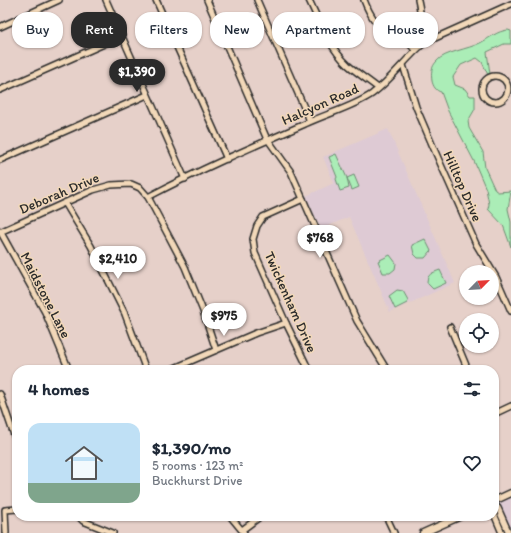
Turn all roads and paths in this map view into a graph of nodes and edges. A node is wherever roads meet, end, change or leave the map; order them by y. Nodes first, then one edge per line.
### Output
1 (59, 0) edge
2 (106, 0) edge
3 (156, 0) edge
4 (207, 0) edge
5 (257, 0) edge
6 (309, 0) edge
7 (364, 0) edge
8 (418, 0) edge
9 (511, 4) edge
10 (111, 12) edge
11 (419, 12) edge
12 (373, 19) edge
13 (0, 26) edge
14 (438, 37) edge
15 (95, 48) edge
16 (127, 48) edge
17 (418, 48) edge
18 (415, 50) joint
19 (403, 65) junction
20 (378, 88) junction
21 (0, 90) edge
22 (147, 95) junction
23 (506, 97) junction
24 (511, 100) edge
25 (310, 121) junction
26 (269, 140) junction
27 (227, 159) junction
28 (0, 160) edge
29 (185, 179) junction
30 (148, 197) junction
31 (303, 199) junction
32 (65, 203) junction
33 (0, 232) edge
34 (511, 311) edge
35 (286, 323) junction
36 (450, 328) dead end
37 (216, 350) junction
38 (67, 365) edge
39 (144, 365) edge
40 (182, 365) edge
41 (307, 365) edge
42 (384, 365) edge
43 (466, 365) edge
44 (0, 394) edge
45 (511, 406) edge
46 (499, 412) edge
47 (12, 429) edge
48 (511, 493) edge
49 (499, 499) edge
50 (12, 509) edge
51 (499, 510) edge
52 (83, 521) edge
53 (234, 521) edge
54 (255, 521) edge
55 (388, 521) edge
56 (449, 521) edge
57 (497, 521) edge
58 (243, 532) edge
59 (6, 533) edge
60 (113, 533) edge
61 (394, 533) edge
62 (423, 533) edge
63 (502, 533) edge
64 (509, 533) edge

1 - 13 street
2 - 10 street
3 - 27 street
4 - 26 street
5 - 25 street
6 - 20 street
7 - 12 street
8 - 11 street
9 - 14 street, Halcyon Road
15 - 21 street
16 - 22 street
17 - 18 street, Halcyon Road
18 - 19 street, Halcyon Road
19 - 20 street, Halcyon Road
19 - 34 street, Hilltop Drive
20 - 25 street, Halcyon Road
22 - 28 street
22 - 29 street
23 - 23 street
23 - 24 street
25 - 26 street, Halcyon Road
26 - 27 street, Halcyon Road
26 - 31 street
27 - 29 street, Halcyon Road
29 - 30 street, Halcyon Road
30 - 32 street, Deborah Drive
30 - 37 street
31 - 35 street, Twickenham Drive
31 - 42 street
32 - 33 street, Deborah Drive
32 - 39 street
33 - 38 street, Maidstone Lane
35 - 37 street
35 - 41 street, Twickenham Drive
36 - 43 street
37 - 40 street
44 - 47 street
45 - 46 street
48 - 49 main road
50 - 59 street
51 - 64 street
52 - 60 street
53 - 58 street
54 - 58 street
55 - 61 street
56 - 62 main road
57 - 63 street

